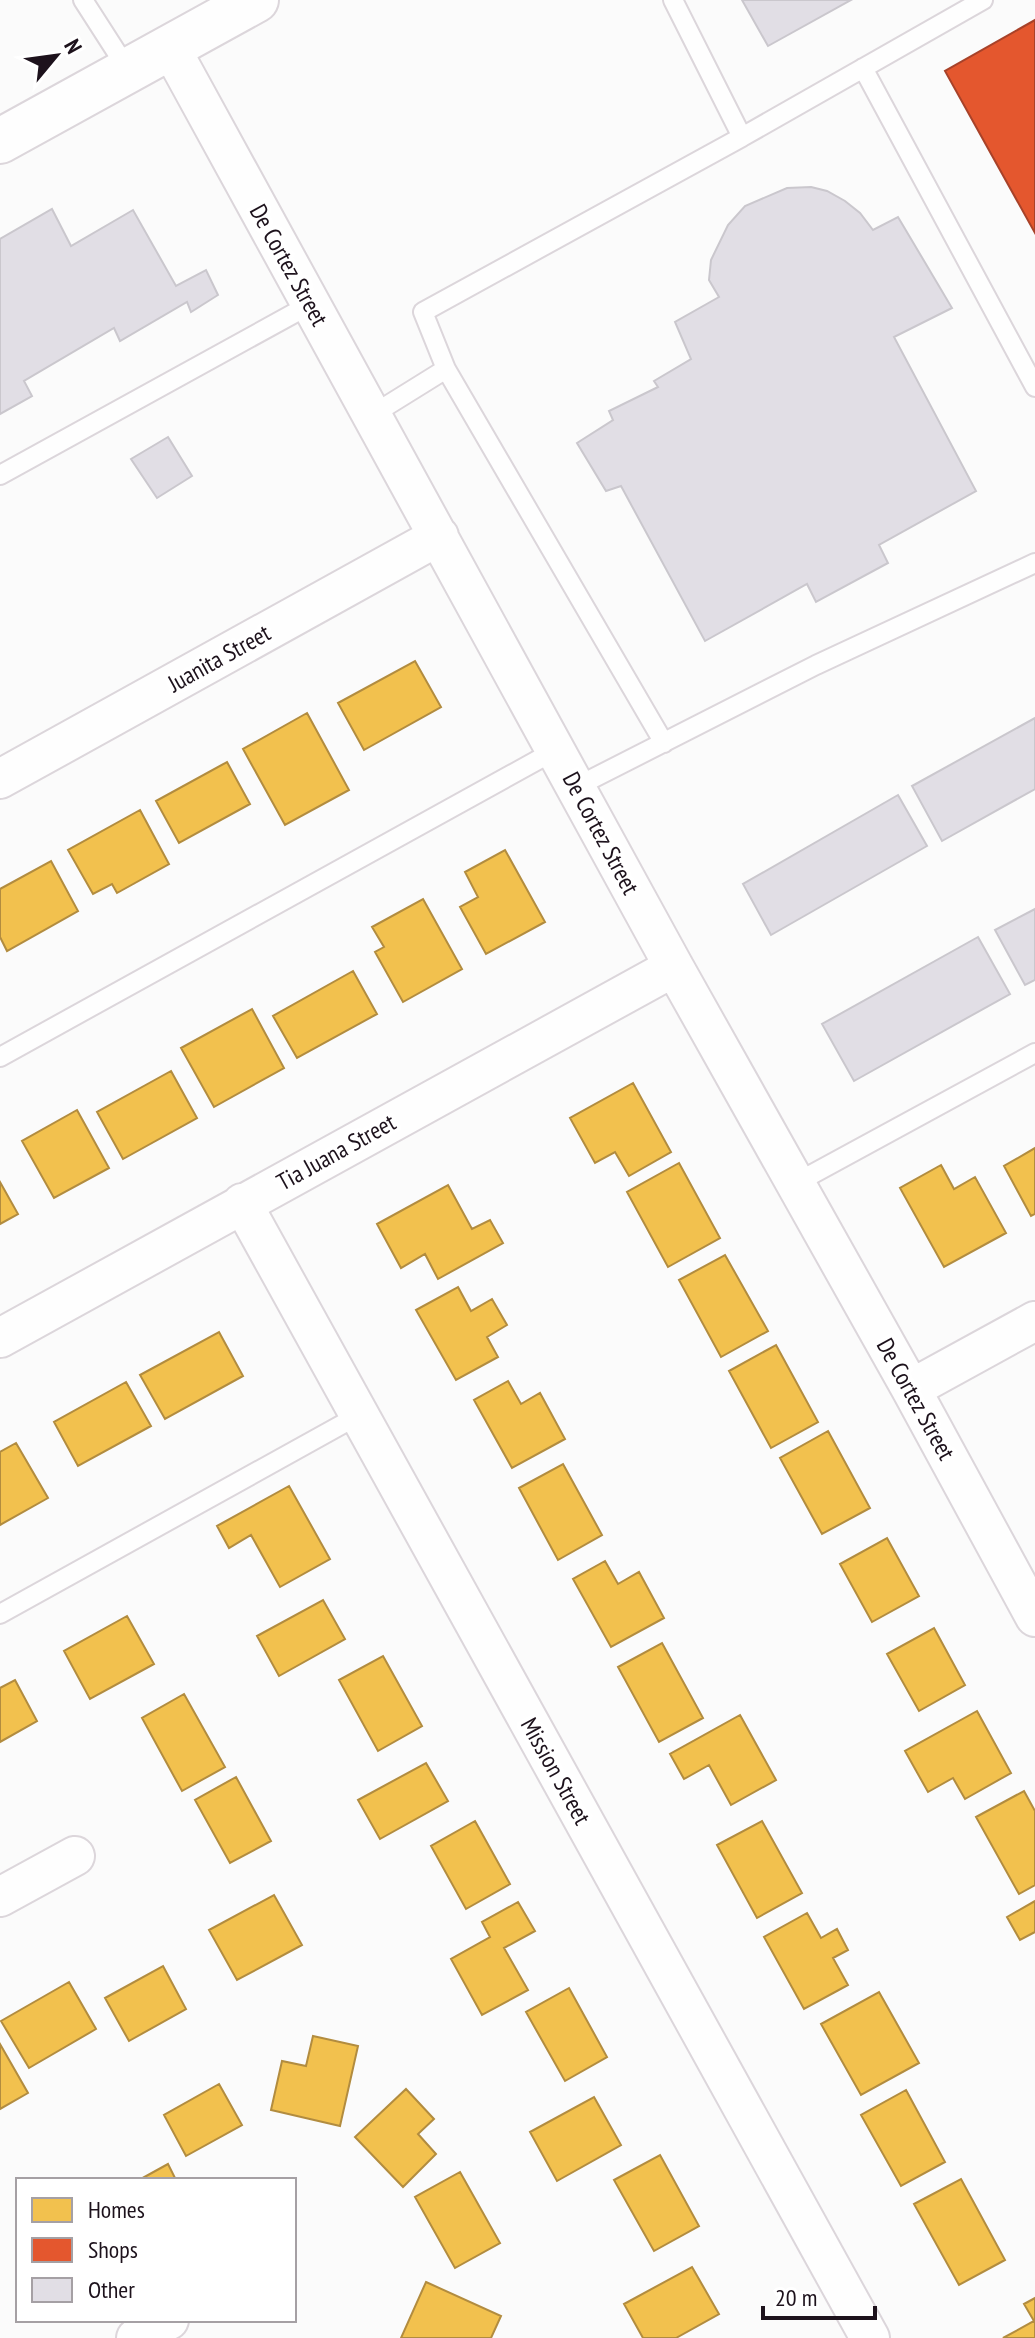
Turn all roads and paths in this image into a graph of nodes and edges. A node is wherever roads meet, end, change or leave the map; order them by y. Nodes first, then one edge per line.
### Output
1 (83, 0) edge
2 (256, 0) edge
3 (673, 0) edge
4 (983, 0) edge
5 (170, 47) junction
6 (863, 68) junction
7 (128, 70) junction
8 (742, 137) junction
9 (0, 141) edge
10 (311, 304) junction
11 (446, 369) junction
12 (1035, 387) edge
13 (372, 415) junction
14 (0, 475) edge
15 (439, 536) junction
16 (1035, 563) edge
17 (664, 743) junction
18 (556, 750) junction
19 (0, 779) edge
20 (576, 787) junction
21 (674, 967) junction
22 (1035, 1053) edge
23 (0, 1057) edge
24 (796, 1183) junction
25 (242, 1203) junction
26 (1035, 1321) edge
27 (0, 1338) edge
28 (911, 1389) junction
29 (359, 1415) junction
30 (1031, 1600) edge
31 (0, 1614) edge
32 (75, 1856) dead end
33 (0, 1897) edge
34 (165, 2322) edge
35 (136, 2338) edge
36 (870, 2338) edge

1 - 7 lane
2 - 5 main road
3 - 8 lane
4 - 6 lane
5 - 7 main road
5 - 10 street, De Cortez Street
6 - 8 lane
6 - 12 lane
7 - 9 main road
8 - 11 lane
10 - 13 street, De Cortez Street
10 - 14 lane
11 - 13 lane
11 - 17 lane
13 - 15 street, De Cortez Street
15 - 18 street, De Cortez Street
15 - 19 street, Juanita Street
16 - 17 lane
17 - 20 lane
18 - 20 street, De Cortez Street
18 - 23 lane
20 - 21 street, De Cortez Street
21 - 24 street, De Cortez Street
21 - 25 street, Tia Juana Street
22 - 24 lane
24 - 28 street, De Cortez Street
25 - 27 street, Tia Juana Street
25 - 29 street, Mission Street
26 - 28 street
28 - 30 street, De Cortez Street
29 - 31 lane
29 - 36 street, Mission Street
32 - 33 street
34 - 35 street

